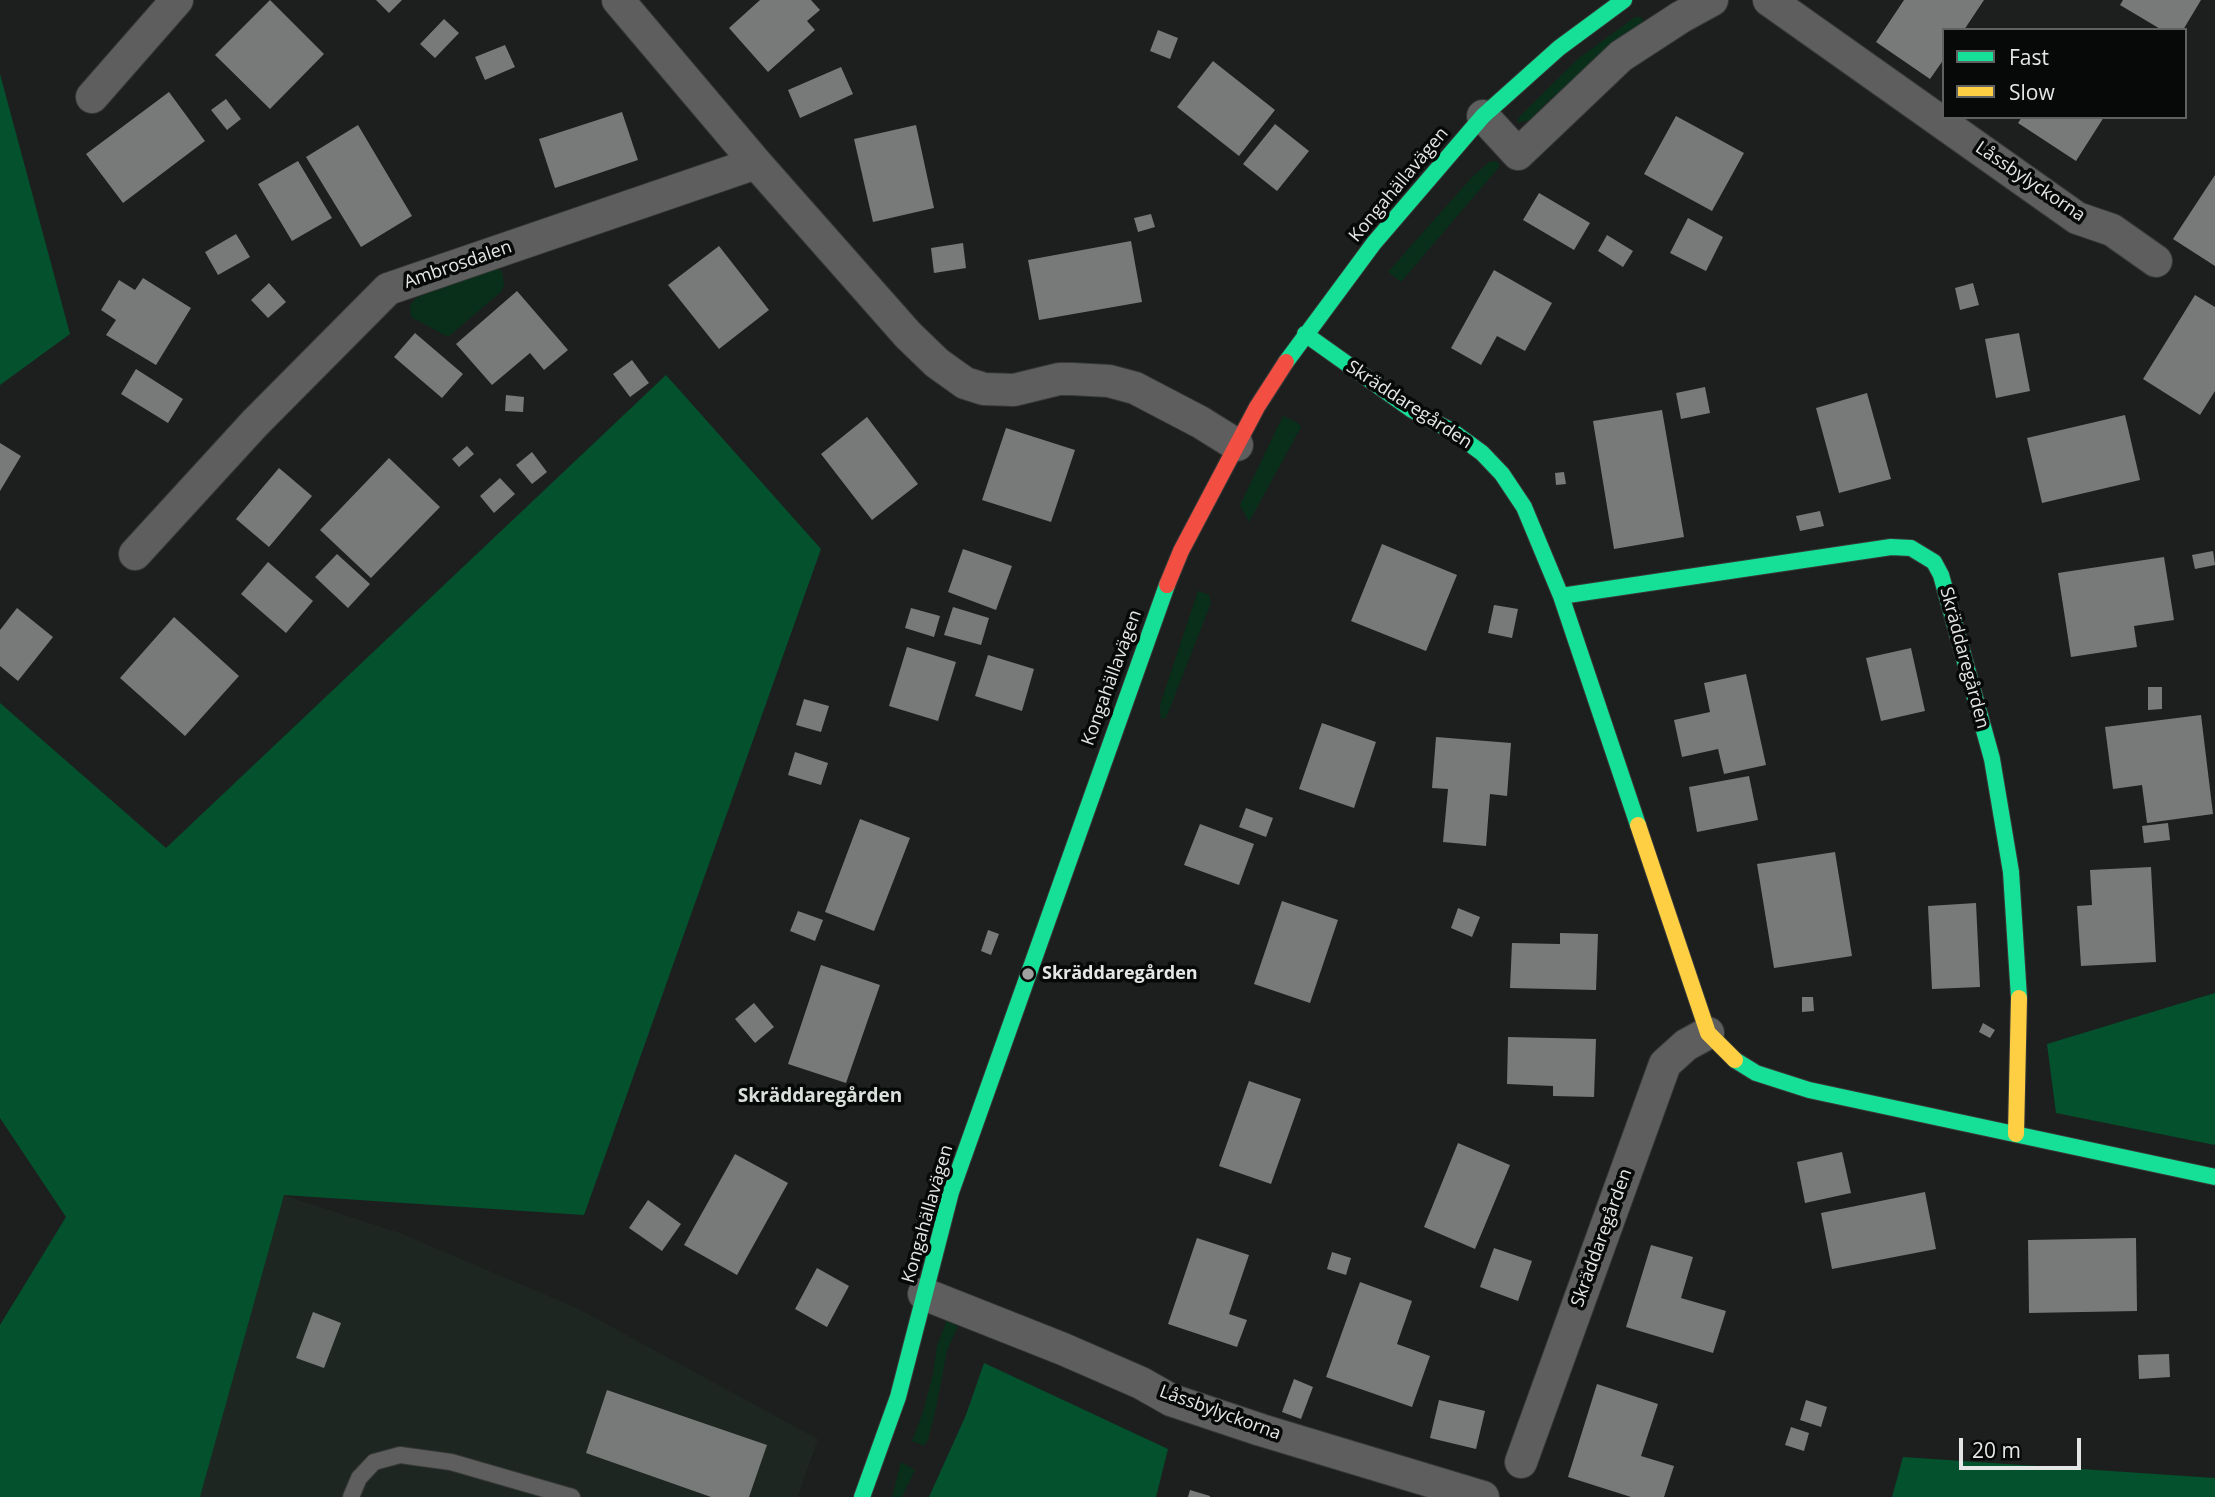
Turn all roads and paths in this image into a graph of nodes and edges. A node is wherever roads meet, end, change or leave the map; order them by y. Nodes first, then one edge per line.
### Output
1 (177, 0) edge
2 (618, 0) edge
3 (1624, 0) edge
4 (1712, 0) edge
5 (1769, 0) edge
6 (92, 97) dead end
7 (1483, 116) junction
8 (756, 163) junction
9 (2156, 261) dead end
10 (1305, 334) junction
11 (1237, 445) junction
12 (135, 554) dead end
13 (1561, 596) junction
14 (1708, 1033) junction
15 (2015, 1134) junction
16 (2215, 1177) edge
17 (924, 1294) junction
18 (1521, 1462) dead end
19 (351, 1497) edge
20 (572, 1497) edge
21 (862, 1497) edge
22 (1483, 1497) edge

1 - 6 street
2 - 8 street
3 - 7 street, Kongahällavägen
4 - 7 street
5 - 9 street, Låssbylyckorna
7 - 10 street, Kongahällavägen
8 - 11 street
8 - 12 street, Ambrosdalen
10 - 11 street, Kongahällavägen
10 - 13 street, Skräddaregården
11 - 17 street, Kongahällavägen
13 - 14 street, Skräddaregården
13 - 15 street, Skräddaregården
14 - 15 street, Skräddaregården
14 - 18 street, Skräddaregården
15 - 16 street, Skräddaregården
17 - 21 street, Kongahällavägen
17 - 22 street, Låssbylyckorna
19 - 20 lane

